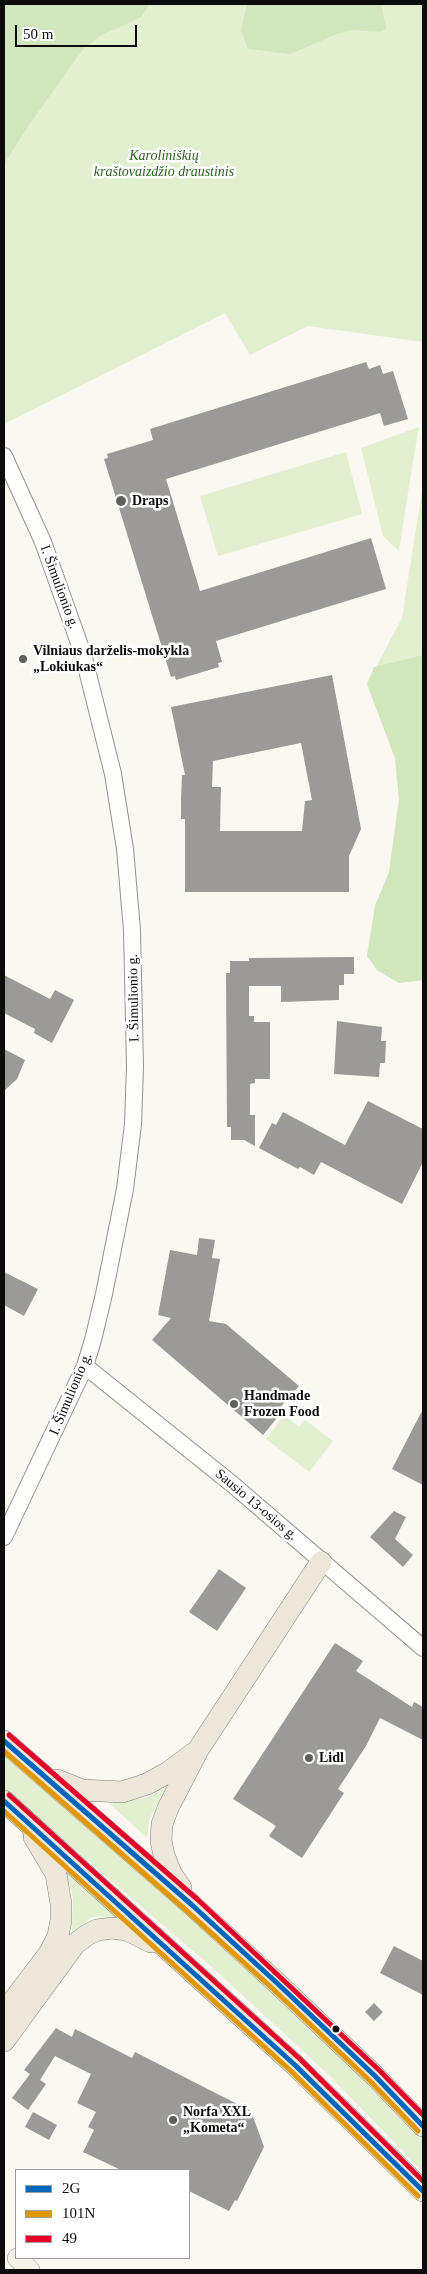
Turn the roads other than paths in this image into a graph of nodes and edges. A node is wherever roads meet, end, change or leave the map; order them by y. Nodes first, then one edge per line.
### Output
1 (4, 456) edge
2 (85, 1366) junction
3 (4, 1537) edge
4 (321, 1562) junction
5 (423, 1648) edge
6 (4, 1741) edge
7 (198, 1750) junction
8 (44, 1774) junction
9 (11, 1808) edge
10 (192, 1905) junction
11 (173, 1953) junction
12 (4, 2013) edge
13 (4, 2041) edge
14 (423, 2126) edge
15 (423, 2191) edge
16 (4, 2245) edge
17 (15, 2257) edge
18 (17, 2259) edge
19 (30, 2270) edge

1 - 2 street, I. Šimulionio g.
2 - 3 street, I. Šimulionio g.
2 - 4 street, Sausio 13-osios g.
4 - 5 street, Sausio 13-osios g.
4 - 7 main road
6 - 8 main road
7 - 8 main road
7 - 10 main road
8 - 10 main road
9 - 11 main road
9 - 12 main road
10 - 14 main road
11 - 13 main road
11 - 15 main road
16 - 17 main road
18 - 19 main road

